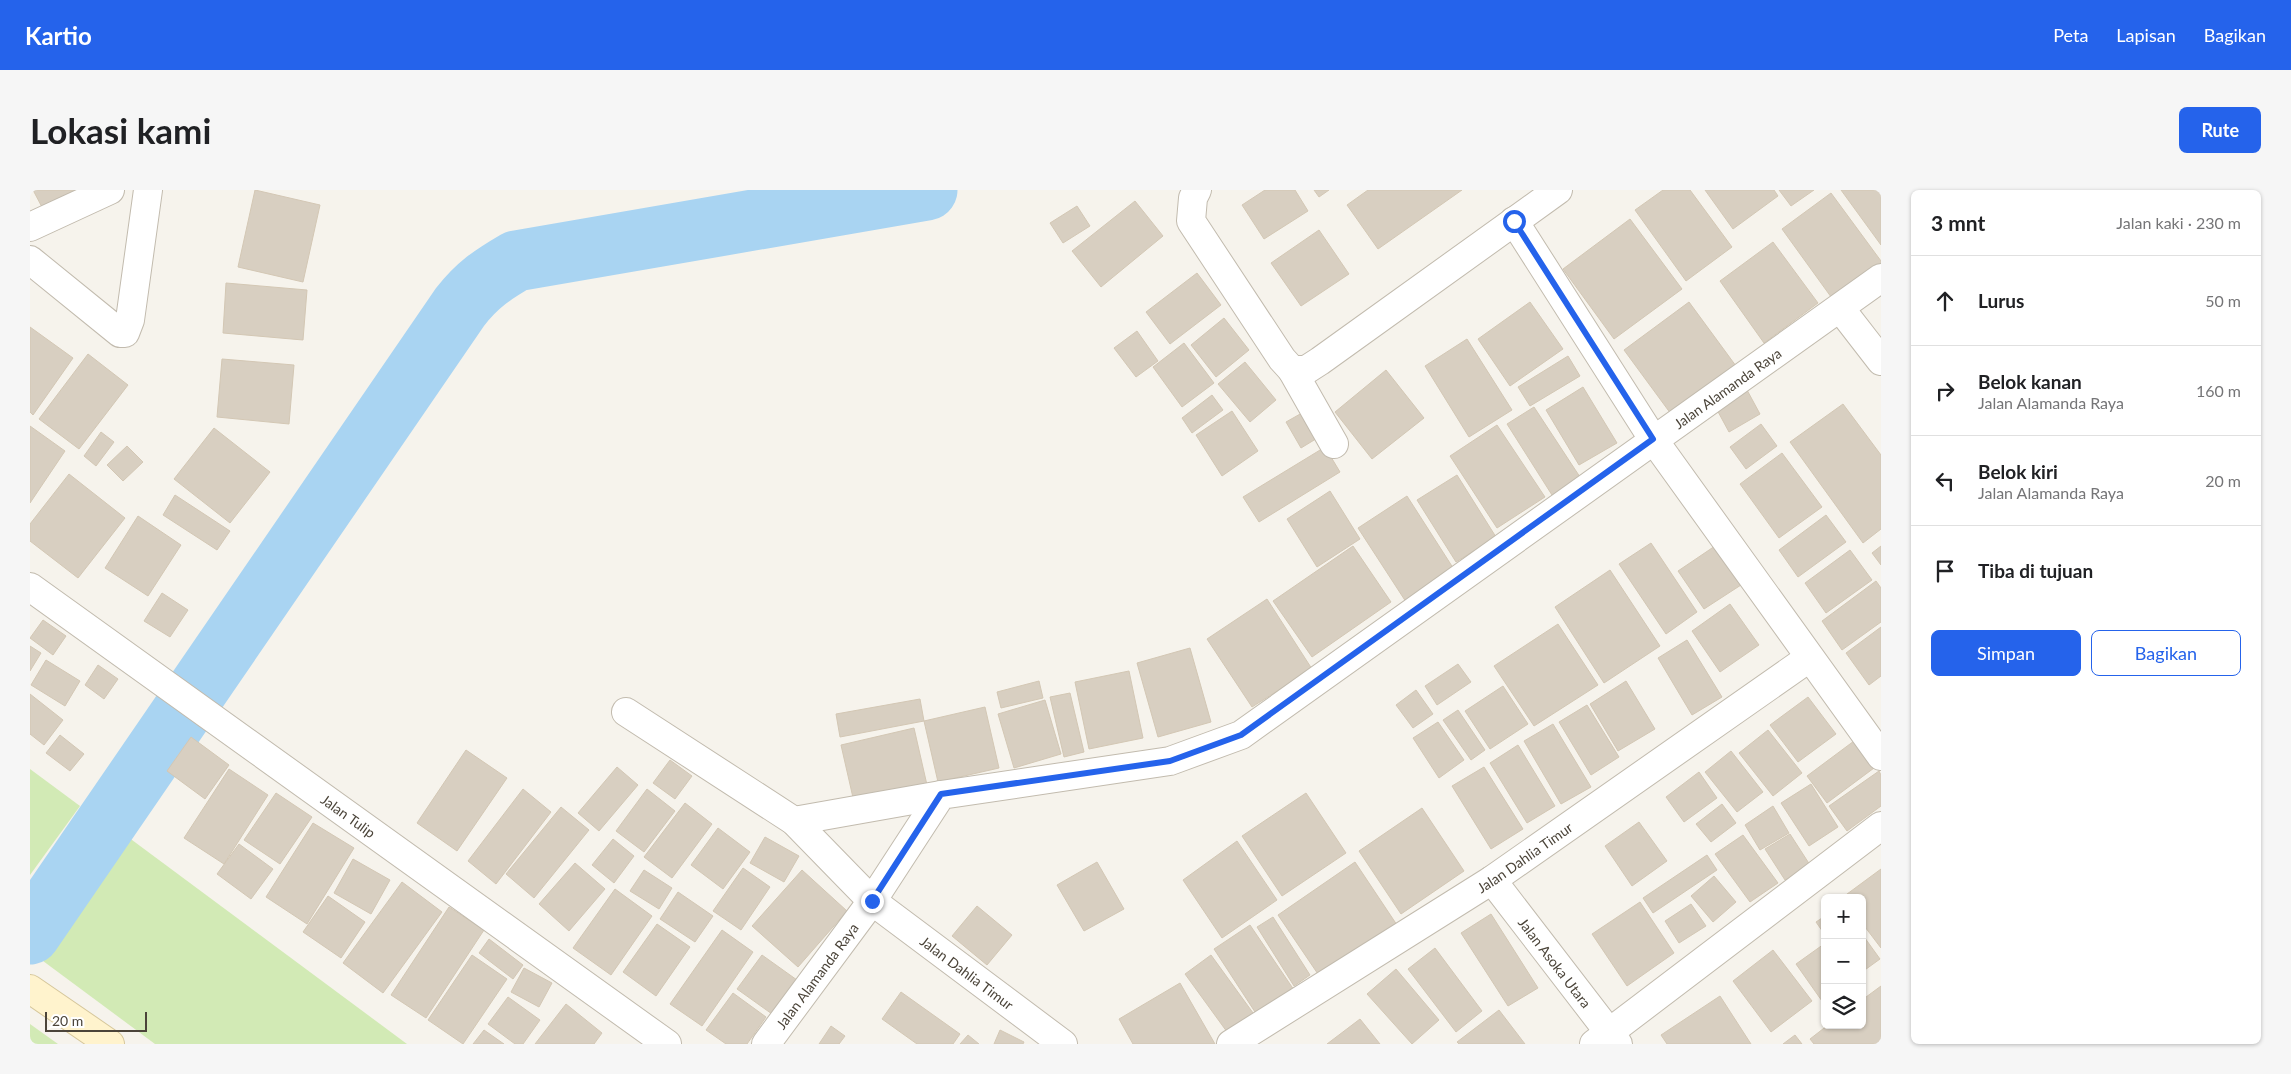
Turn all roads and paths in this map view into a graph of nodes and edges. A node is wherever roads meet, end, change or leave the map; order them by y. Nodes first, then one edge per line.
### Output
1 (110, 190) edge
2 (148, 190) edge
3 (1197, 190) edge
4 (1558, 190) edge
5 (1514, 221) junction
6 (30, 227) edge
7 (30, 260) edge
8 (1881, 278) edge
9 (1840, 308) junction
10 (1881, 361) edge
11 (1292, 370) junction
12 (1653, 439) junction
13 (1334, 444) dead end
14 (30, 587) edge
15 (1809, 658) junction
16 (626, 712) dead end
17 (1881, 756) edge
18 (941, 794) junction
19 (794, 822) junction
20 (1881, 826) edge
21 (1492, 880) junction
22 (872, 901) junction
23 (30, 989) edge
24 (1607, 1040) edge
25 (110, 1044) edge
26 (667, 1044) edge
27 (766, 1044) edge
28 (1063, 1044) edge
29 (1231, 1044) edge

1 - 6 street
2 - 7 street
3 - 11 street
4 - 5 street
5 - 11 street
5 - 12 street
8 - 9 street, Jalan Alamanda Raya
9 - 10 street
9 - 12 street, Jalan Alamanda Raya
11 - 13 street
12 - 15 street
12 - 18 street, Jalan Alamanda Raya
14 - 26 street, Jalan Tulip
15 - 17 street
15 - 21 street, Jalan Dahlia Timur
16 - 19 street, Jalan Dahlia Timur
18 - 19 street
18 - 22 street, Jalan Alamanda Raya
19 - 22 street, Jalan Dahlia Timur
20 - 24 street
21 - 24 street, Jalan Asoka Utara
21 - 29 street, Jalan Dahlia Timur
22 - 27 street, Jalan Alamanda Raya
22 - 28 street, Jalan Dahlia Timur
23 - 25 main road

